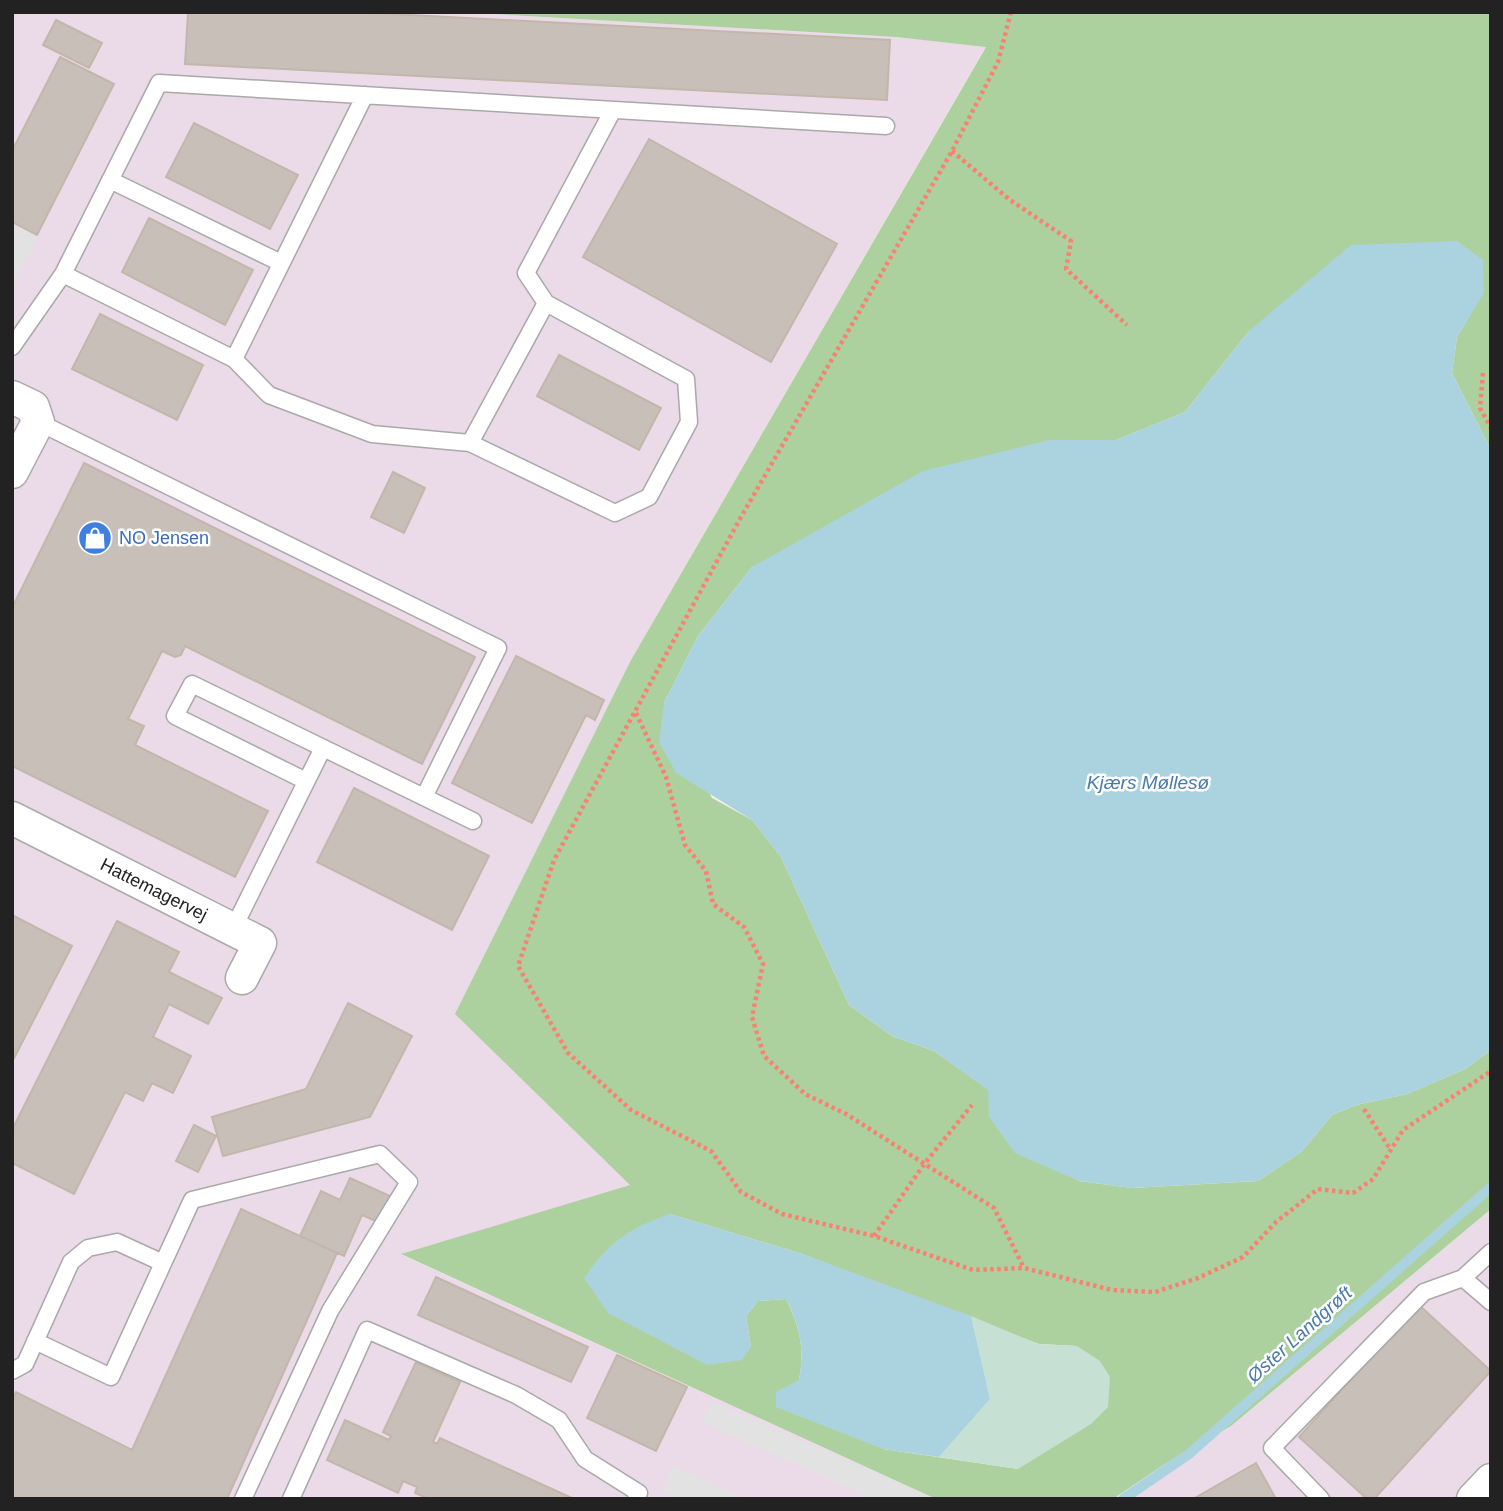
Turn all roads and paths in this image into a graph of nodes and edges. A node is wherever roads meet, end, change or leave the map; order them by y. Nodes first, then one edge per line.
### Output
1 (1011, 12) edge
2 (365, 95) junction
3 (613, 110) junction
4 (886, 126) dead end
5 (952, 151) junction
6 (110, 180) junction
7 (281, 263) junction
8 (63, 274) junction
9 (546, 303) junction
10 (1127, 325) dead end
11 (12, 347) edge
12 (234, 359) junction
13 (1483, 373) dead end
14 (12, 397) edge
15 (38, 422) junction
16 (1491, 428) edge
17 (470, 443) junction
18 (12, 472) edge
19 (636, 713) junction
20 (323, 748) junction
21 (306, 781) junction
22 (424, 797) junction
23 (12, 818) edge
24 (473, 821) dead end
25 (233, 929) junction
26 (242, 978) dead end
27 (1491, 1071) edge
28 (972, 1105) dead end
29 (1364, 1109) dead end
30 (1390, 1149) junction
31 (925, 1163) junction
32 (874, 1236) junction
33 (1491, 1252) edge
34 (163, 1263) junction
35 (1024, 1268) junction
36 (1463, 1278) junction
37 (1491, 1303) edge
38 (35, 1341) junction
39 (12, 1371) edge
40 (1491, 1480) edge
41 (243, 1499) edge
42 (291, 1499) edge
43 (636, 1499) edge
44 (1321, 1499) edge
45 (1473, 1499) edge

1 - 5 path
2 - 3 lane
2 - 6 lane
2 - 7 lane
3 - 4 lane
3 - 9 lane
5 - 10 path
5 - 19 path
6 - 7 lane
6 - 8 lane
7 - 12 lane
8 - 11 lane
8 - 12 lane
9 - 17 lane
9 - 17 lane
12 - 17 lane
13 - 16 path
14 - 15 street
15 - 18 street
15 - 22 lane
19 - 31 path
19 - 32 path
20 - 21 lane
20 - 21 lane
20 - 22 lane
21 - 25 lane
22 - 24 lane
23 - 25 street, Hattemagervej
25 - 26 street, Hattemagervej
27 - 30 path
28 - 31 path
29 - 30 path
30 - 35 path
31 - 32 path
31 - 35 path
32 - 35 path
33 - 36 lane
34 - 38 lane
34 - 38 lane
34 - 41 lane
36 - 37 lane
36 - 44 lane
38 - 39 lane
40 - 45 street
42 - 43 lane

